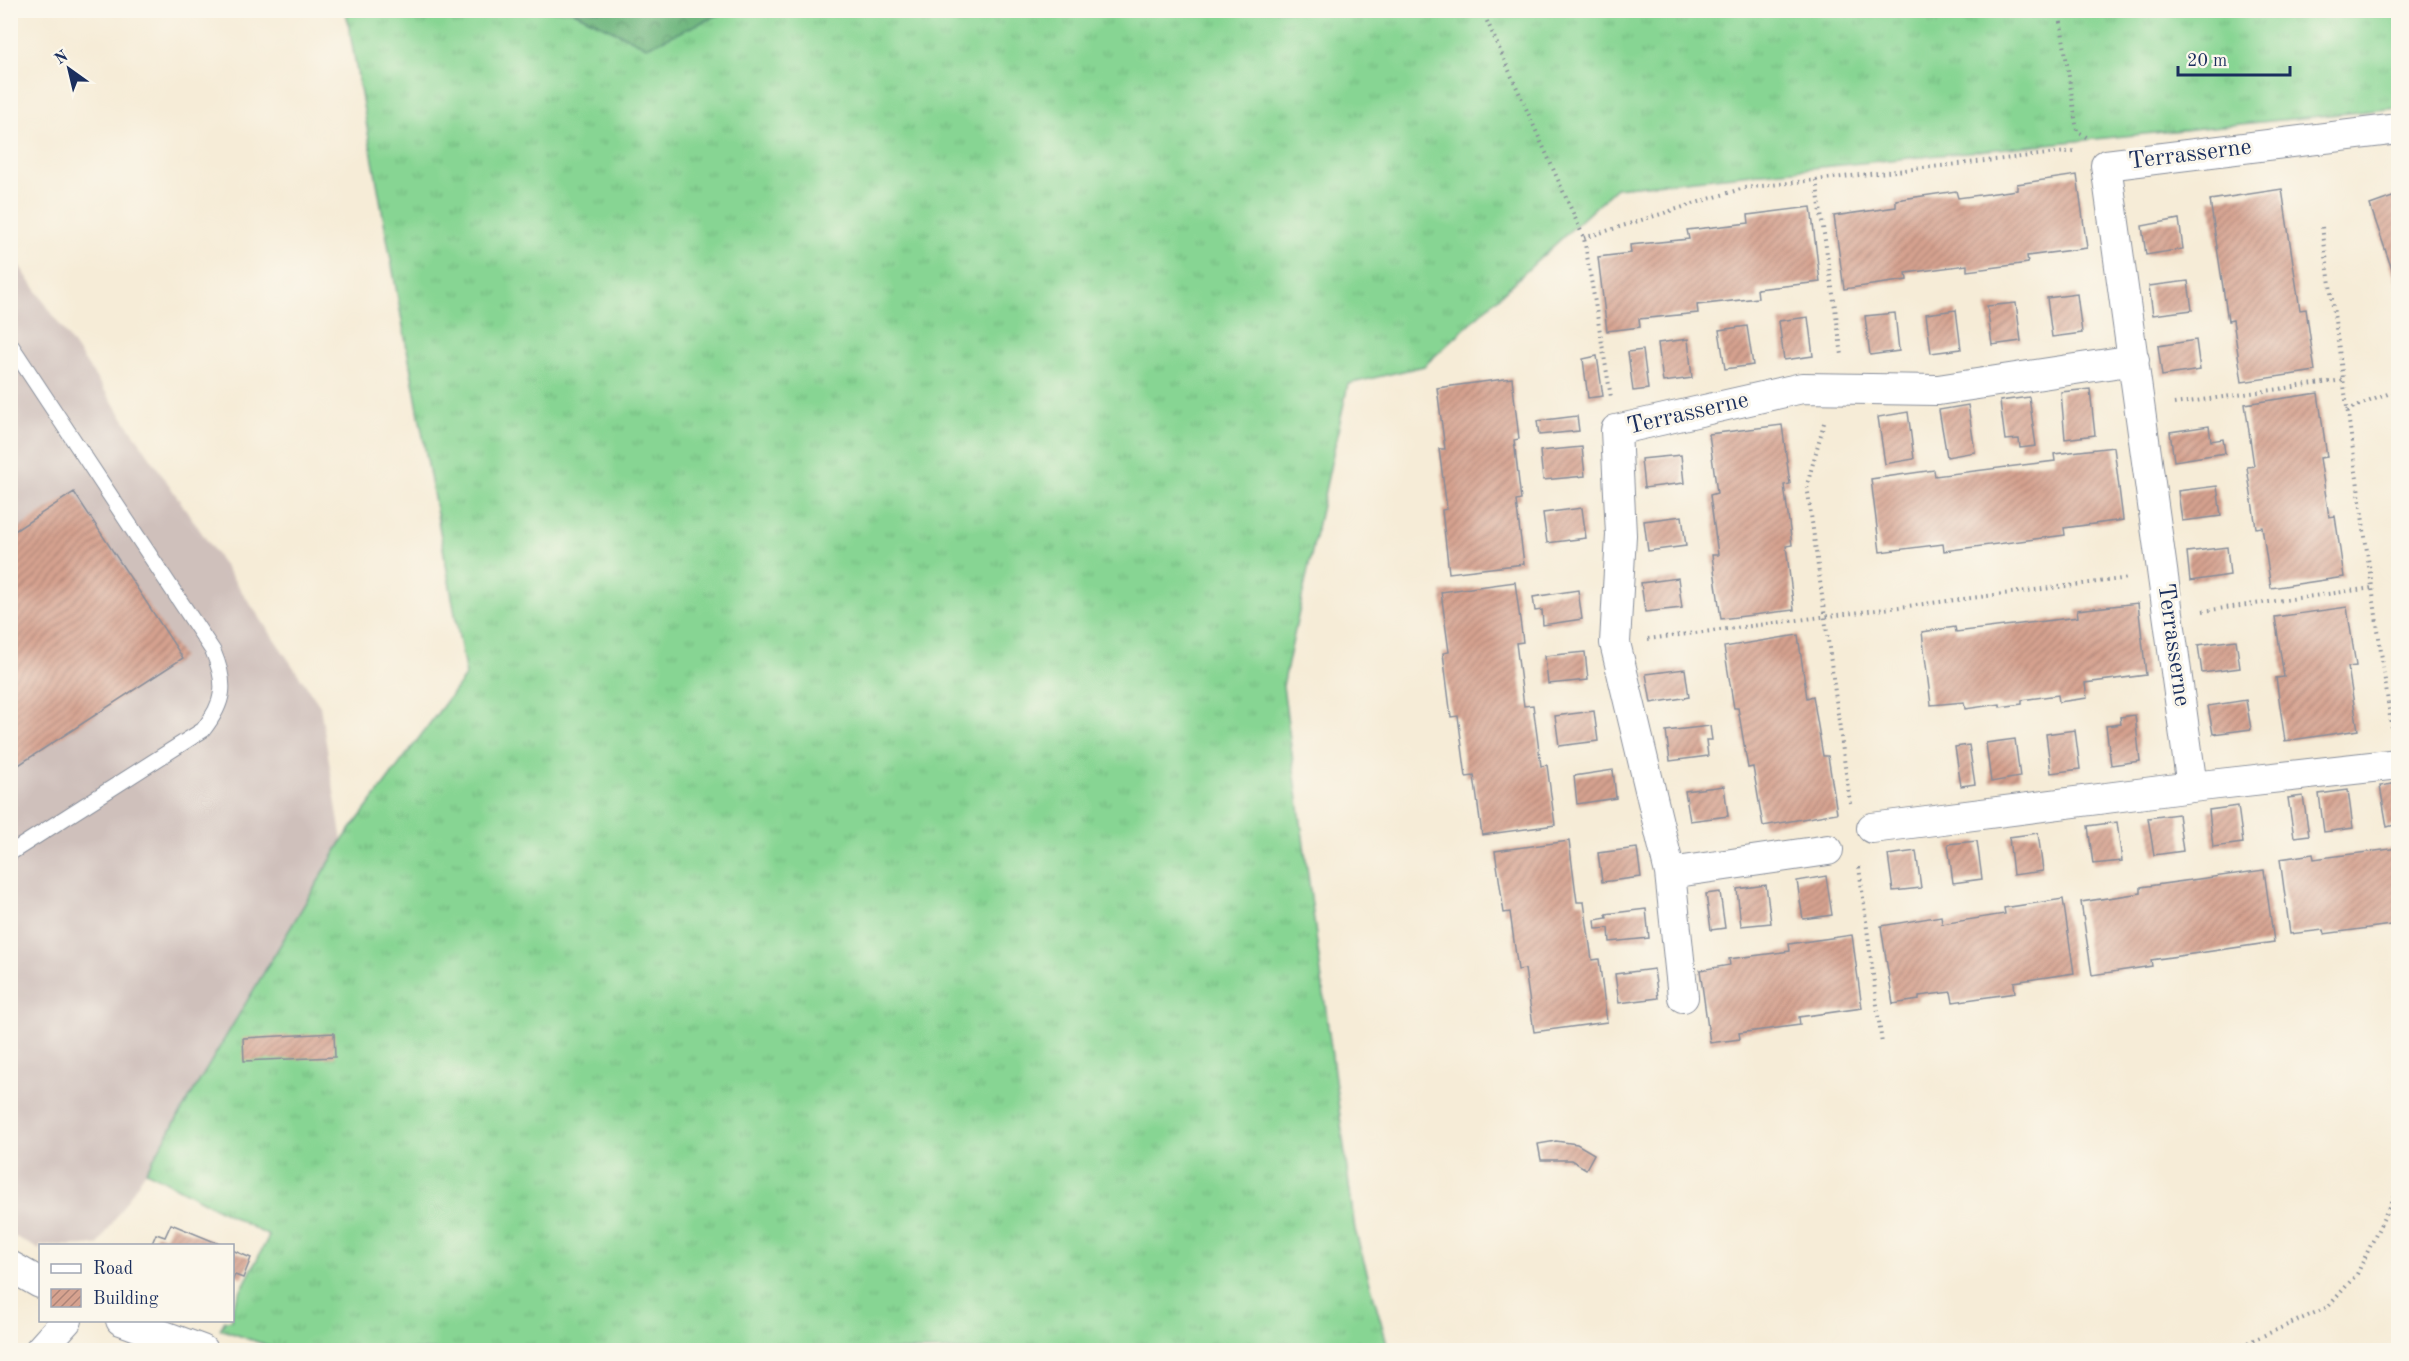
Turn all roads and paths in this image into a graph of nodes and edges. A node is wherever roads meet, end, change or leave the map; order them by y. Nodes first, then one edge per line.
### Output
1 (1482, 10) edge
2 (2059, 10) edge
3 (2398, 129) edge
4 (2104, 156) junction
5 (1816, 180) junction
6 (2322, 227) dead end
7 (1584, 238) junction
8 (10, 344) edge
9 (2134, 360) junction
10 (2343, 380) junction
11 (1833, 388) junction
12 (2398, 390) edge
13 (2140, 408) junction
14 (2347, 410) junction
15 (1616, 430) junction
16 (2163, 574) junction
17 (2372, 588) junction
18 (2169, 615) junction
19 (1825, 617) junction
20 (1615, 643) junction
21 (2397, 765) edge
22 (2192, 787) junction
23 (1862, 820) joint
24 (1828, 850) dead end
25 (10, 853) edge
26 (1858, 860) dead end
27 (1670, 873) junction
28 (1683, 998) dead end
29 (1882, 1044) dead end
30 (2398, 1188) edge
31 (10, 1266) edge
32 (39, 1282) edge
33 (65, 1322) edge
34 (126, 1322) edge
35 (40, 1350) edge
36 (202, 1350) edge
37 (2231, 1350) edge

1 - 7 path
2 - 4 path
3 - 4 street, Terrasserne
4 - 5 path
4 - 9 street, Terrasserne
5 - 7 path
5 - 11 path
6 - 10 path
7 - 15 path
8 - 25 lane
9 - 11 street, Terrasserne
9 - 13 street, Terrasserne
10 - 13 path
10 - 14 path
11 - 15 street, Terrasserne
11 - 19 path
12 - 14 path
13 - 16 street, Terrasserne
14 - 17 path
15 - 20 street, Terrasserne
16 - 18 street, Terrasserne
16 - 19 path
17 - 18 path
17 - 21 path
18 - 22 street, Terrasserne
19 - 20 path
19 - 23 path
20 - 27 street, Terrasserne
21 - 22 street
22 - 23 street
24 - 27 street
26 - 29 path
27 - 28 street, Terrasserne
30 - 37 path
31 - 32 street
33 - 35 street
34 - 36 street

